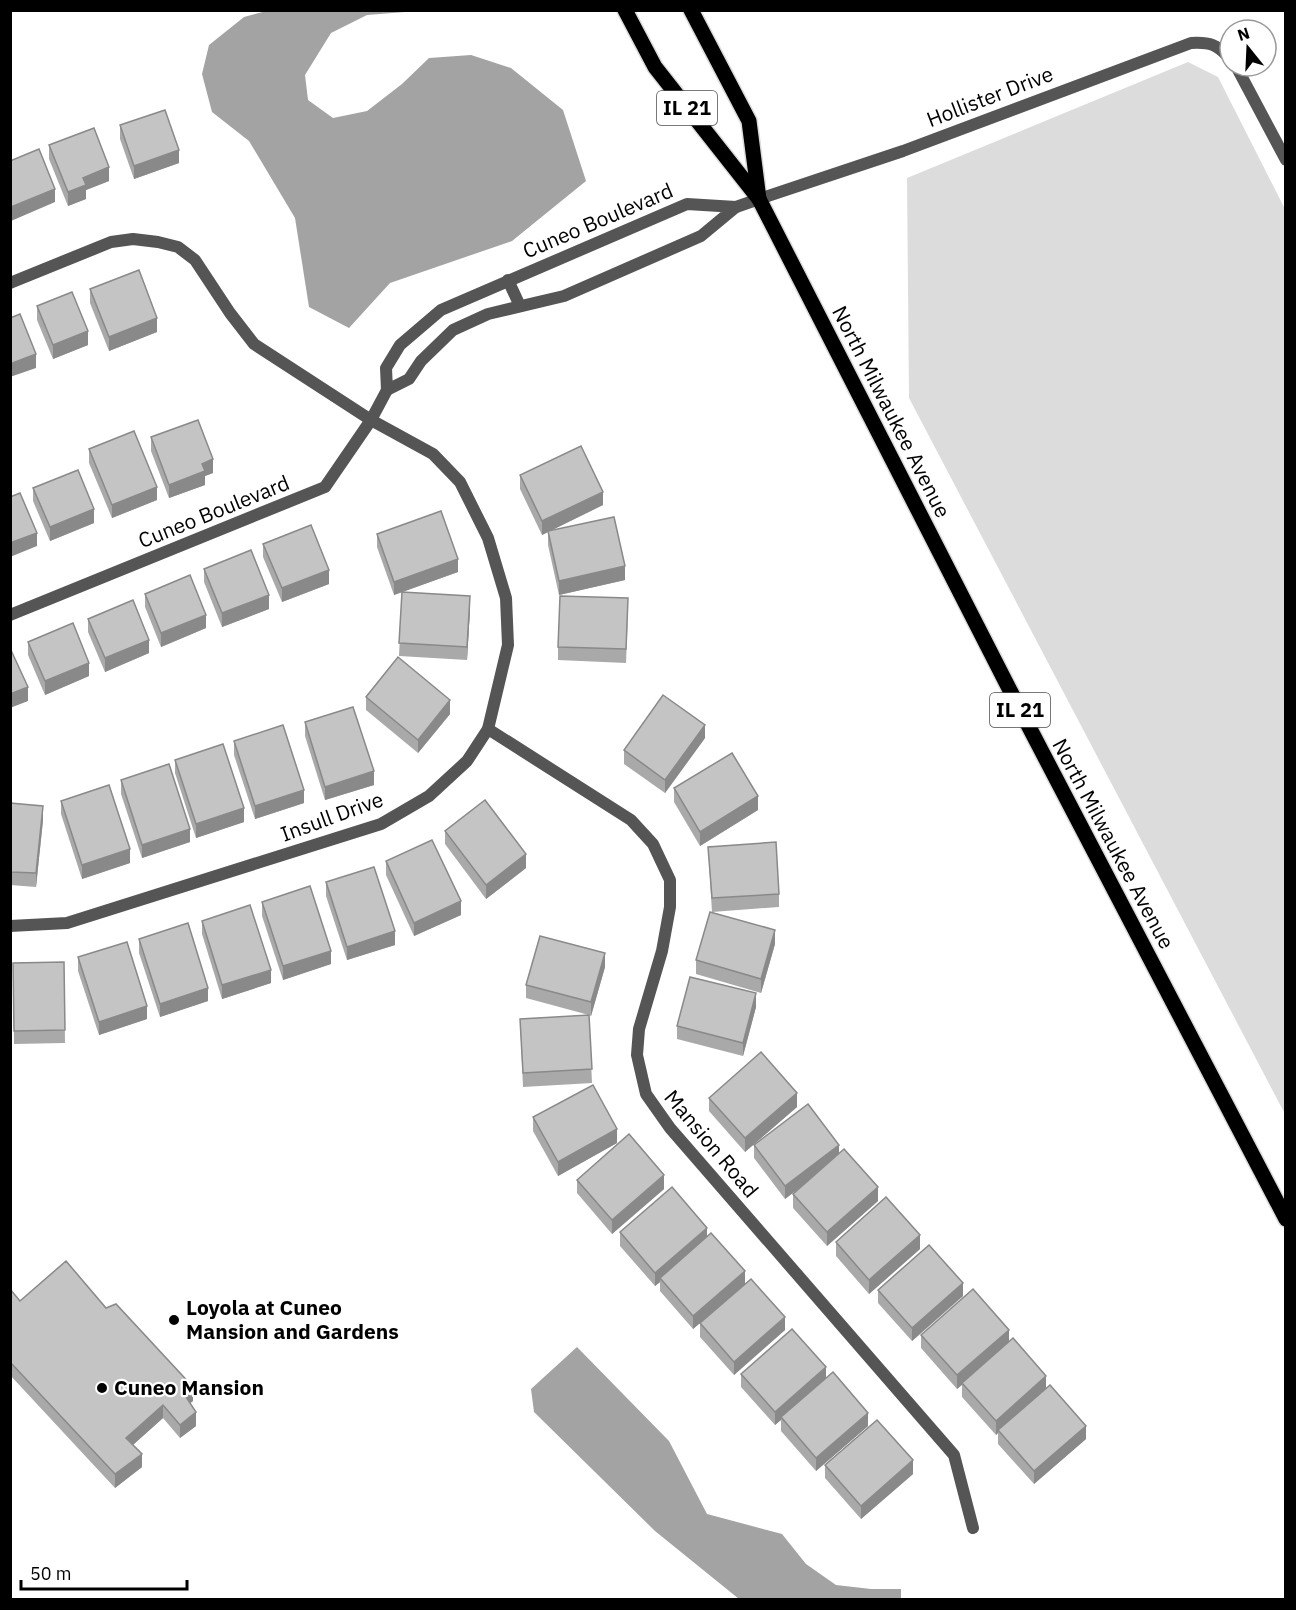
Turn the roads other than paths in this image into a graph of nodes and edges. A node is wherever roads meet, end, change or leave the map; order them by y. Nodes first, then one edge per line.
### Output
1 (625, 10) edge
2 (691, 10) edge
3 (1218, 47) edge
4 (1242, 78) edge
5 (1286, 160) edge
6 (759, 199) junction
7 (736, 207) junction
8 (508, 280) junction
9 (10, 283) edge
10 (520, 306) junction
11 (387, 390) junction
12 (371, 420) junction
13 (10, 615) edge
14 (488, 729) junction
15 (10, 926) edge
16 (1286, 1219) edge
17 (973, 1528) dead end

1 - 6 main road, IL 21
2 - 6 main road, IL 21
3 - 6 street, Hollister Drive
4 - 5 street
6 - 7 street, Cuneo Boulevard
6 - 16 main road, North Milwaukee Avenue / IL 21
7 - 8 street, Cuneo Boulevard
7 - 10 street, Cuneo Boulevard
8 - 10 street
8 - 11 street, Cuneo Boulevard
9 - 12 street, Insull Drive
10 - 11 street, Cuneo Boulevard
11 - 12 street, Cuneo Boulevard
12 - 13 street, Cuneo Boulevard
12 - 14 street, Insull Drive
14 - 15 street, Insull Drive
14 - 17 street, Mansion Road

